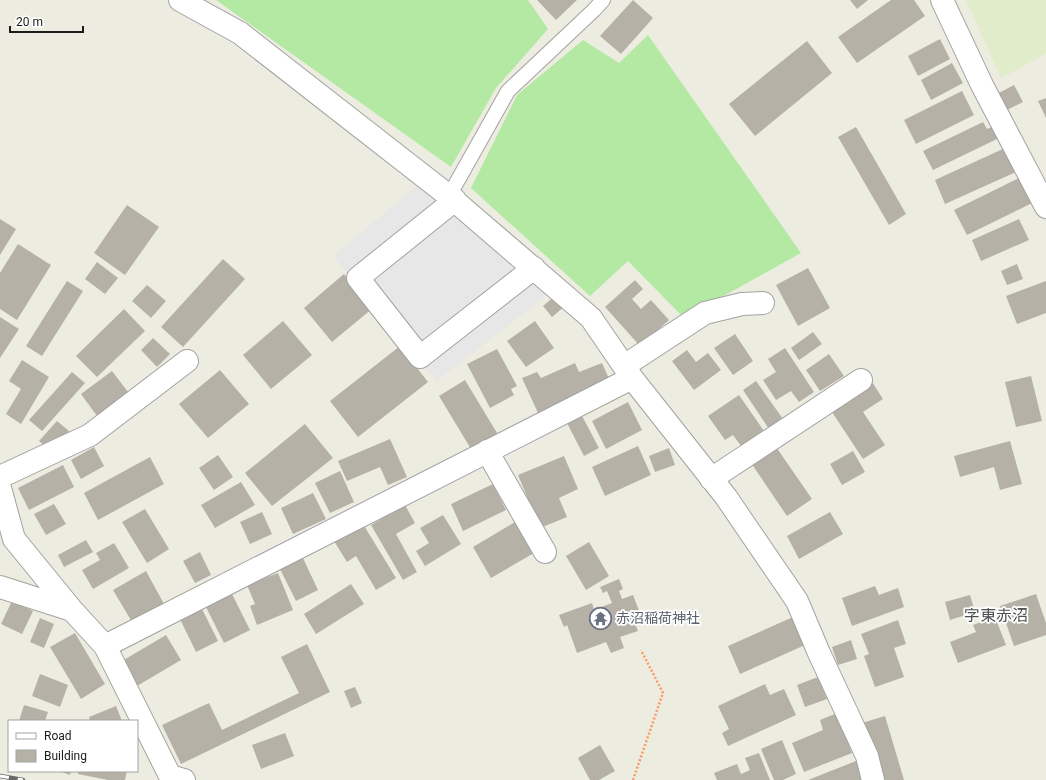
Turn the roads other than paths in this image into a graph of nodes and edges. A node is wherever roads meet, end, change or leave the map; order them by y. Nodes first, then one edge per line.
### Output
1 (180, 0) edge
2 (602, 0) edge
3 (942, 0) edge
4 (452, 198) junction
5 (1046, 207) edge
6 (534, 268) junction
7 (763, 303) dead end
8 (187, 361) dead end
9 (628, 372) junction
10 (861, 380) dead end
11 (487, 451) junction
12 (0, 478) edge
13 (711, 479) junction
14 (0, 488) edge
15 (545, 552) dead end
16 (0, 587) edge
17 (72, 610) junction
18 (105, 646) junction
19 (175, 779) edge
20 (873, 780) edge

1 - 4 street
2 - 4 lane
3 - 5 street
4 - 6 street
4 - 6 street
6 - 9 street
7 - 9 street
8 - 12 street
9 - 11 street
9 - 13 street
10 - 13 street
11 - 15 street
11 - 18 street
13 - 20 street
14 - 17 street
16 - 17 street
17 - 18 street
18 - 19 street

